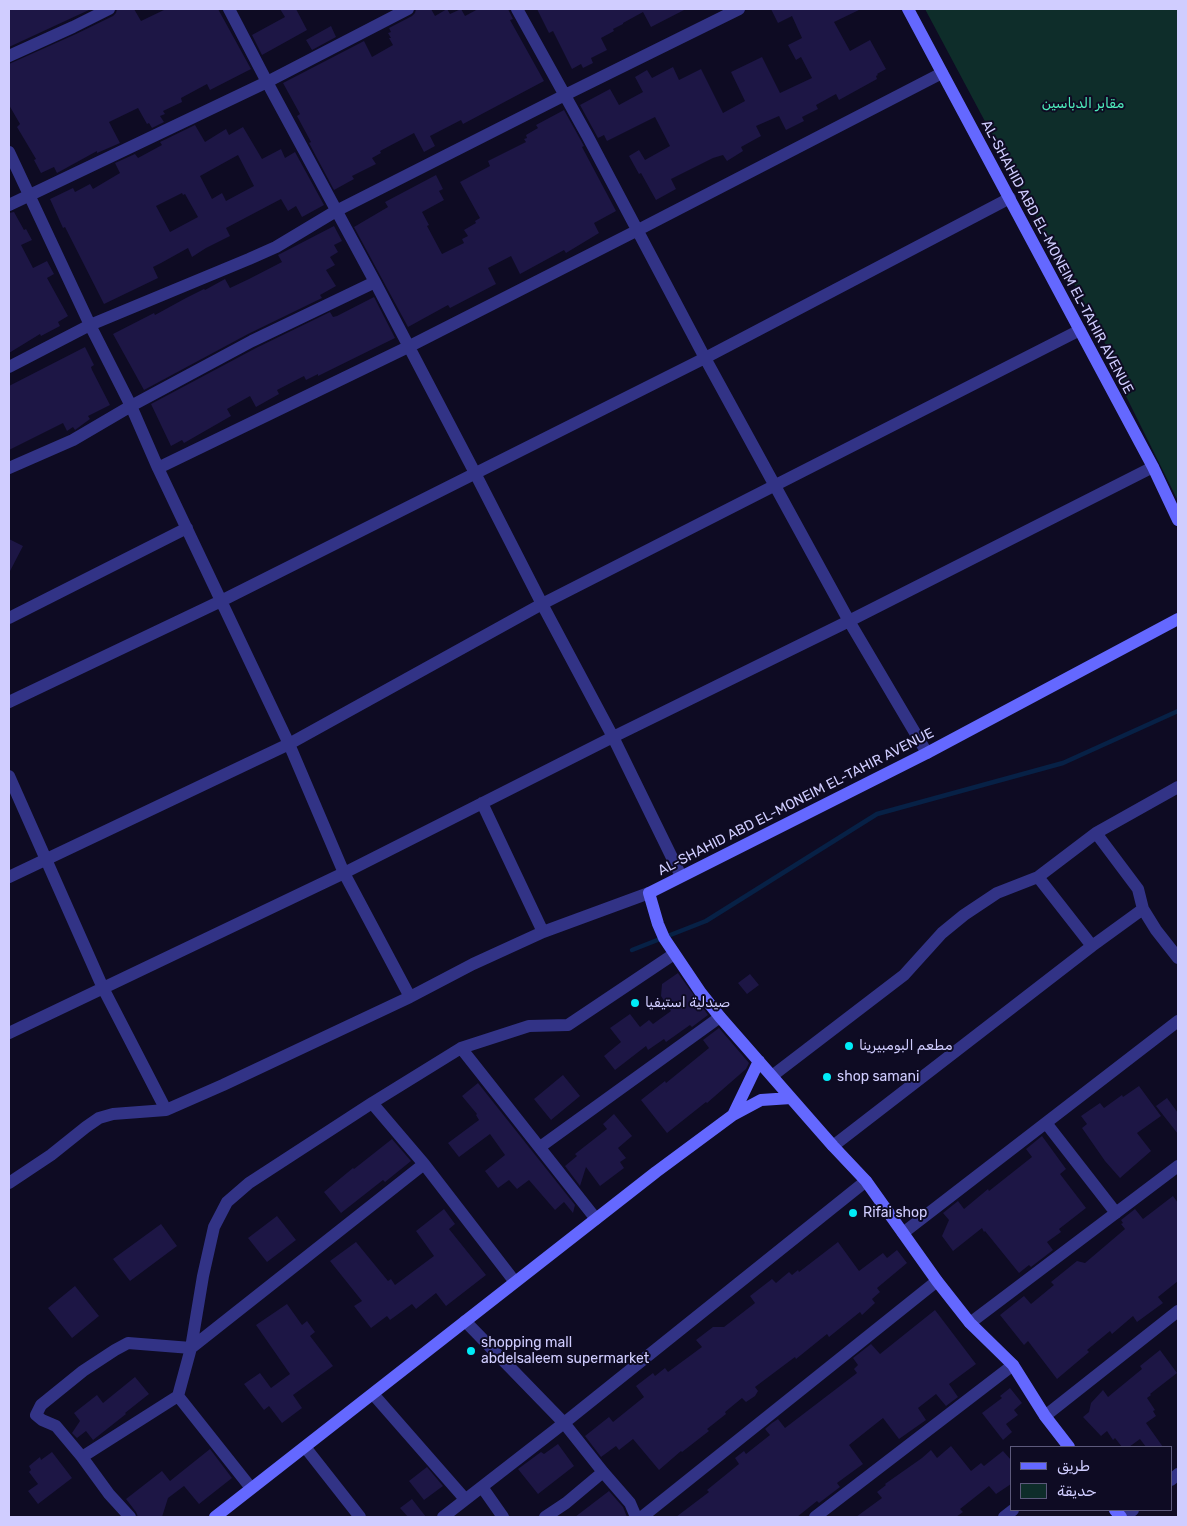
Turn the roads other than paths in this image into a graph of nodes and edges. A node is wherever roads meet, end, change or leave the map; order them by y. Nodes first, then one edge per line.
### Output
1 (109, 9) edge
2 (230, 9) edge
3 (408, 9) edge
4 (517, 9) edge
5 (739, 9) edge
6 (908, 9) edge
7 (9, 56) edge
8 (942, 73) junction
9 (267, 82) junction
10 (565, 95) junction
11 (9, 152) edge
12 (29, 194) junction
13 (1010, 198) junction
14 (9, 205) edge
15 (336, 212) junction
16 (638, 230) junction
17 (375, 282) junction
18 (90, 325) junction
19 (1080, 330) junction
20 (408, 347) junction
21 (705, 358) junction
22 (9, 367) edge
23 (131, 406) junction
24 (1153, 467) junction
25 (9, 468) edge
26 (158, 468) junction
27 (475, 473) junction
28 (775, 485) junction
29 (1178, 520) edge
30 (187, 528) junction
31 (221, 601) junction
32 (542, 604) junction
33 (9, 618) edge
34 (1178, 618) edge
35 (849, 621) junction
36 (9, 702) edge
37 (613, 737) junction
38 (289, 744) junction
39 (927, 753) junction
40 (9, 776) edge
41 (1178, 787) edge
42 (482, 803) junction
43 (1096, 833) junction
44 (47, 859) junction
45 (344, 872) junction
46 (681, 876) junction
47 (9, 877) edge
48 (1038, 877) junction
49 (649, 894) junction
50 (1143, 909) junction
51 (543, 932) junction
52 (1092, 946) junction
53 (674, 954) junction
54 (1178, 958) edge
55 (103, 988) junction
56 (410, 997) junction
57 (720, 1017) junction
58 (1178, 1021) edge
59 (9, 1034) edge
60 (462, 1048) junction
61 (759, 1061) junction
62 (772, 1076) junction
63 (791, 1098) junction
64 (372, 1103) junction
65 (166, 1110) junction
66 (733, 1115) junction
67 (1046, 1122) junction
68 (834, 1146) junction
69 (540, 1147) junction
70 (424, 1164) junction
71 (1178, 1166) edge
72 (866, 1181) junction
73 (9, 1183) edge
74 (1116, 1213) junction
75 (596, 1219) junction
76 (903, 1233) junction
77 (937, 1281) junction
78 (515, 1282) junction
79 (1178, 1311) edge
80 (465, 1321) junction
81 (970, 1323) junction
82 (191, 1348) junction
83 (1013, 1365) junction
84 (373, 1394) junction
85 (178, 1396) junction
86 (1045, 1416) junction
87 (564, 1423) junction
88 (1068, 1446) edge
89 (305, 1447) junction
90 (82, 1457) junction
91 (603, 1472) junction
92 (482, 1487) junction
93 (251, 1488) junction
94 (465, 1500) junction
95 (130, 1517) edge
96 (217, 1517) edge
97 (360, 1517) edge
98 (443, 1517) edge
99 (503, 1517) edge
100 (545, 1517) edge
101 (636, 1517) edge
102 (642, 1517) edge
103 (815, 1517) edge

1 - 7 street
2 - 9 street
3 - 9 street
4 - 10 street
5 - 10 street
6 - 8 street, AL-SHAHID ABD EL-MONEIM EL-TAHIR AVENUE
8 - 13 street, AL-SHAHID ABD EL-MONEIM EL-TAHIR AVENUE
8 - 16 street
9 - 12 street
9 - 15 street
10 - 15 street
10 - 16 street
11 - 12 street
12 - 14 street
12 - 18 street
13 - 19 street, AL-SHAHID ABD EL-MONEIM EL-TAHIR AVENUE
13 - 21 street
15 - 17 street
15 - 18 street
16 - 20 street
16 - 21 street
17 - 20 street
17 - 23 street
18 - 22 street
18 - 23 street
19 - 24 street, AL-SHAHID ABD EL-MONEIM EL-TAHIR AVENUE
19 - 28 street
20 - 26 street
20 - 27 street
21 - 27 street
21 - 28 street
23 - 25 street
23 - 26 street
24 - 29 street, AL-SHAHID ABD EL-MONEIM EL-TAHIR AVENUE
24 - 35 street
26 - 30 street
27 - 31 street
27 - 32 street
28 - 32 street
28 - 35 street
30 - 31 street
30 - 33 street
31 - 36 street
31 - 38 street
32 - 37 street
32 - 38 street
34 - 39 street, AL-SHAHID ABD EL-MONEIM EL-TAHIR AVENUE
35 - 37 street
35 - 39 street
37 - 42 street
37 - 46 street
38 - 44 street
38 - 45 street
39 - 46 street, AL-SHAHID ABD EL-MONEIM EL-TAHIR AVENUE
40 - 44 street
41 - 43 street
42 - 45 street
42 - 51 street
43 - 48 street
43 - 50 street
44 - 47 street
44 - 55 street
45 - 55 street
45 - 56 street
46 - 49 street, AL-SHAHID ABD EL-MONEIM EL-TAHIR AVENUE
48 - 52 street
48 - 62 street
49 - 51 street
49 - 53 street, AL-SHAHID ABD EL-MONEIM EL-TAHIR AVENUE
50 - 52 street
50 - 54 street
51 - 56 street
52 - 68 street
53 - 57 street, AL-SHAHID ABD EL-MONEIM EL-TAHIR AVENUE
53 - 60 street
55 - 59 street
55 - 65 street
56 - 65 street
57 - 61 street, AL-SHAHID ABD EL-MONEIM EL-TAHIR AVENUE
57 - 69 street
58 - 67 street
60 - 64 street
60 - 69 street
61 - 62 street, AL-SHAHID ABD EL-MONEIM EL-TAHIR AVENUE
61 - 66 street
62 - 63 street, AL-SHAHID ABD EL-MONEIM EL-TAHIR AVENUE
63 - 66 street
63 - 68 street, AL-SHAHID ABD EL-MONEIM EL-TAHIR AVENUE
64 - 70 street
64 - 82 street
65 - 73 street
66 - 75 street
67 - 74 street
67 - 76 street
68 - 72 street, AL-SHAHID ABD EL-MONEIM EL-TAHIR AVENUE
69 - 75 street
70 - 78 street
70 - 82 street
71 - 74 street
72 - 76 street, AL-SHAHID ABD EL-MONEIM EL-TAHIR AVENUE
72 - 87 street
74 - 81 street
75 - 78 street
76 - 77 street, AL-SHAHID ABD EL-MONEIM EL-TAHIR AVENUE
77 - 81 street, AL-SHAHID ABD EL-MONEIM EL-TAHIR AVENUE
77 - 102 street
78 - 80 street
79 - 86 street
80 - 84 street
80 - 87 street
81 - 83 street, AL-SHAHID ABD EL-MONEIM EL-TAHIR AVENUE
82 - 85 street
82 - 90 street
83 - 86 street, AL-SHAHID ABD EL-MONEIM EL-TAHIR AVENUE
83 - 103 street
84 - 89 street
84 - 94 street
85 - 90 street
85 - 93 street
86 - 88 street, AL-SHAHID ABD EL-MONEIM EL-TAHIR AVENUE
87 - 91 street
87 - 92 street
89 - 93 street
89 - 97 street
90 - 95 street
91 - 100 street
91 - 101 street
92 - 94 street
92 - 99 street
93 - 96 street
94 - 98 street

